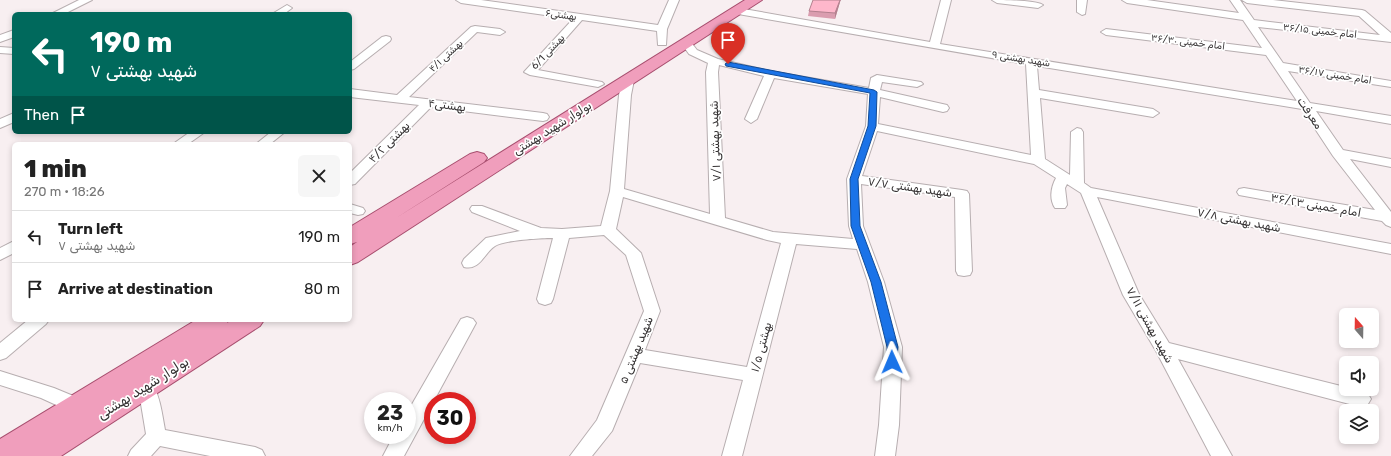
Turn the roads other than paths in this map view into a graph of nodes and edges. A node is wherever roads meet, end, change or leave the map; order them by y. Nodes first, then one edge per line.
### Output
1 (87, 0) edge
2 (461, 0) edge
3 (674, 0) edge
4 (755, 0) edge
5 (946, 0) edge
6 (997, 0) edge
7 (1082, 0) edge
8 (1127, 0) edge
9 (1235, 0) edge
10 (1247, 0) edge
11 (736, 5) edge
12 (1038, 5) dead end
13 (288, 8) dead end
14 (60, 12) edge
15 (281, 12) edge
16 (1082, 12) dead end
17 (580, 17) junction
18 (1247, 20) junction
19 (500, 32) dead end
20 (1106, 32) dead end
21 (12, 34) edge
22 (662, 36) junction
23 (0, 39) edge
24 (386, 39) dead end
25 (1391, 39) edge
26 (686, 44) junction
27 (934, 46) junction
28 (0, 50) edge
29 (12, 51) edge
30 (1269, 52) junction
31 (714, 61) junction
32 (1031, 61) junction
33 (352, 65) edge
34 (1278, 66) junction
35 (770, 74) junction
36 (628, 80) junction
37 (598, 84) junction
38 (917, 84) dead end
39 (1391, 84) edge
40 (874, 92) junction
41 (352, 93) edge
42 (1033, 93) junction
43 (399, 100) junction
44 (428, 103) junction
45 (1304, 105) junction
46 (943, 108) dead end
47 (1153, 113) dead end
48 (544, 117) junction
49 (12, 118) edge
50 (751, 120) dead end
51 (1391, 120) edge
52 (0, 124) edge
53 (872, 126) junction
54 (1077, 132) dead end
55 (196, 134) edge
56 (276, 134) edge
57 (182, 142) edge
58 (265, 142) edge
59 (1338, 153) junction
60 (1038, 161) junction
61 (1391, 163) edge
62 (1063, 177) junction
63 (352, 179) edge
64 (854, 179) junction
65 (1082, 188) junction
66 (617, 191) junction
67 (1244, 192) dead end
68 (1060, 205) dead end
69 (477, 209) dead end
70 (1387, 213) edge
71 (718, 220) junction
72 (608, 230) junction
73 (539, 233) junction
74 (562, 234) junction
75 (352, 236) edge
76 (790, 239) junction
77 (0, 241) edge
78 (12, 244) edge
79 (862, 245) junction
80 (12, 246) edge
81 (1391, 249) edge
82 (0, 255) edge
83 (352, 256) edge
84 (470, 263) dead end
85 (964, 271) dead end
86 (545, 299) dead end
87 (38, 322) edge
88 (213, 322) edge
89 (247, 322) edge
90 (467, 323) dead end
91 (1163, 348) junction
92 (0, 353) edge
93 (634, 355) junction
94 (754, 375) junction
95 (0, 378) edge
96 (145, 387) junction
97 (1361, 398) dead end
98 (76, 406) junction
99 (416, 415) edge
100 (156, 438) junction
101 (400, 444) edge
102 (0, 454) edge
103 (36, 456) edge
104 (138, 456) edge
105 (254, 456) edge
106 (393, 456) edge
107 (580, 456) edge
108 (732, 456) edge
109 (885, 456) edge
110 (1222, 456) edge

1 - 14 street
2 - 17 street, بهشتی۶
3 - 22 street
4 - 11 main road, بولوار شهید بهشتی
5 - 27 street
6 - 12 street
7 - 16 street
8 - 18 street, امام خمینی ۳۶/۱۵
9 - 18 street, معرفت
10 - 25 street
11 - 22 main road, بولوار شهید بهشتی
11 - 26 main road, بولوار شهید بهشتی
11 - 27 street, شهید بهشتی ۹
13 - 15 street
17 - 22 street, بهشتی۶
17 - 37 street, بهشتی 6/1
18 - 25 street, امام خمینی ۳۶/۱۵
18 - 30 street, معرفت
19 - 43 street, بهشتی ۴/۱
20 - 30 street, امام خمینی ۳۶/۳۰
21 - 23 street
22 - 37 main road, بولوار شهید بهشتی
24 - 33 street
26 - 31 street
26 - 36 main road, بولوار شهید بهشتی
27 - 32 street, شهید بهشتی ۹
28 - 29 street
30 - 34 street, معرفت
31 - 35 street
31 - 71 street, شهید بهشتی ۷/۱
32 - 42 street
32 - 45 street, شهید بهشتی ۹
34 - 39 street, امام خمینی ۳۶/۱۷
34 - 45 street, معرفت
35 - 40 street
35 - 50 street
36 - 66 street
36 - 83 main road, بولوار شهید بهشتی
37 - 48 main road, بولوار شهید بهشتی
38 - 40 street
40 - 46 street
40 - 53 street
41 - 43 street, بهشتی۴
42 - 47 street
42 - 60 street
43 - 44 street, بهشتی۴
44 - 48 street, بهشتی۴
44 - 63 street, بهشتی ۴/۲
45 - 51 street, شهید بهشتی ۹
45 - 59 street, معرفت
48 - 75 main road, بولوار شهید بهشتی
49 - 52 street
53 - 60 street
53 - 64 street
54 - 65 street
55 - 57 street
56 - 58 street
59 - 61 street
59 - 70 street, معرفت
60 - 62 street
62 - 65 street
62 - 68 street
64 - 79 street
64 - 85 street, شهید بهشتی ۷/۷
65 - 81 street, شهید بهشتی ۷/۸
65 - 91 street, شهید بهشتی ۷/۱۱
66 - 71 street
66 - 72 street
67 - 70 street, امام خمینی ۳۶/۲۳
69 - 73 street
71 - 76 street
72 - 74 street
72 - 93 street, شهید بهشتی ۵
73 - 74 street
73 - 84 street
74 - 86 street
76 - 79 street
76 - 94 street, بهشتی ۱/۵
77 - 78 street
79 - 109 street
80 - 82 street
87 - 92 street
88 - 98 main road, بولوار شهید بهشتی
89 - 96 main road, بولوار شهید بهشتی
90 - 99 street
91 - 97 street
91 - 110 street, شهید بهشتی ۷/۱۱
93 - 94 street
93 - 107 street, شهید بهشتی ۵
94 - 108 street, بهشتی ۱/۵
95 - 98 street
96 - 100 street
96 - 103 main road, بولوار شهید بهشتی
98 - 102 main road, بولوار شهید بهشتی
100 - 104 street
100 - 105 street
101 - 106 street

